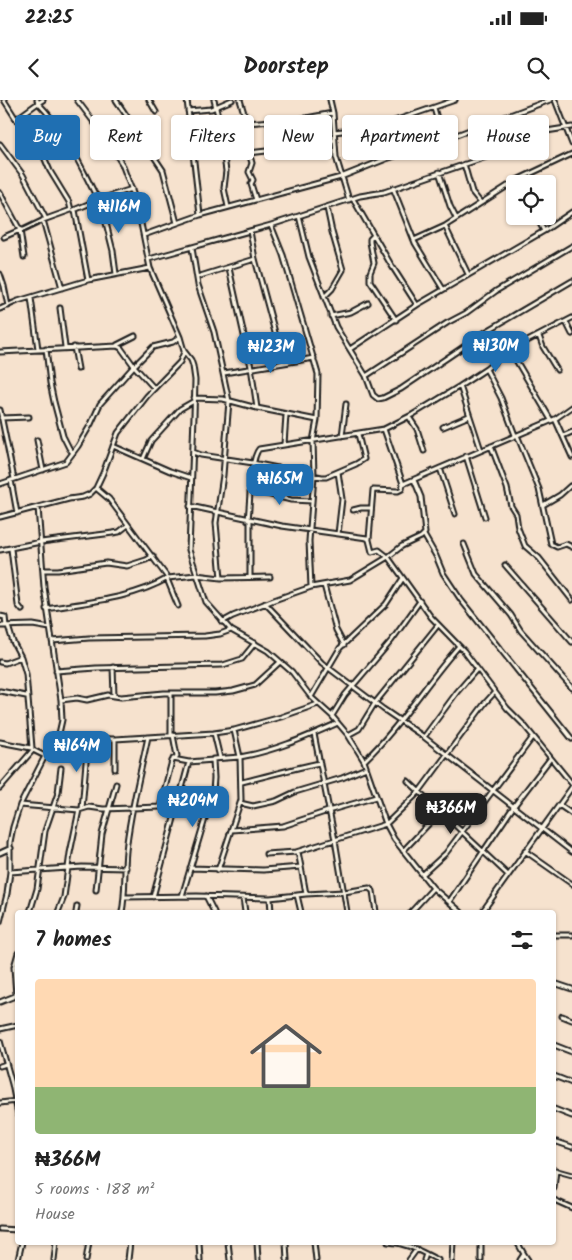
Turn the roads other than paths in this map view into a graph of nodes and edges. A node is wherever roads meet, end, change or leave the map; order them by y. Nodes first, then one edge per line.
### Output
1 (4, 100) edge
2 (43, 100) edge
3 (77, 100) edge
4 (116, 100) edge
5 (149, 100) edge
6 (187, 100) edge
7 (214, 100) edge
8 (232, 100) edge
9 (240, 100) edge
10 (330, 100) edge
11 (455, 100) edge
12 (550, 100) edge
13 (555, 100) edge
14 (38, 102) edge
15 (215, 108) junction
16 (434, 108) junction
17 (188, 111) junction
18 (156, 112) dead end
19 (333, 114) junction
20 (21, 115) edge
21 (245, 115) edge
22 (436, 115) edge
23 (15, 117) edge
24 (254, 122) edge
25 (572, 127) edge
26 (565, 128) junction
27 (334, 132) junction
28 (458, 134) edge
29 (334, 140) junction
30 (0, 144) edge
31 (572, 144) edge
32 (254, 152) edge
33 (572, 154) edge
34 (45, 160) edge
35 (251, 160) edge
36 (384, 160) edge
37 (464, 164) junction
38 (439, 172) junction
39 (532, 175) edge
40 (341, 177) junction
41 (394, 188) junction
42 (506, 188) edge
43 (132, 189) junction
44 (0, 193) edge
45 (100, 199) junction
46 (256, 200) junction
47 (351, 200) junction
48 (480, 202) junction
49 (228, 207) junction
50 (327, 208) junction
51 (73, 210) junction
52 (572, 212) edge
53 (200, 215) junction
54 (298, 216) junction
55 (456, 218) junction
56 (45, 219) junction
57 (177, 223) junction
58 (541, 225) edge
59 (272, 226) junction
60 (444, 226) junction
61 (20, 230) junction
62 (544, 230) junction
63 (250, 231) junction
64 (144, 235) junction
65 (374, 235) junction
66 (4, 237) dead end
67 (414, 240) junction
68 (572, 246) edge
69 (192, 248) junction
70 (24, 257) dead end
71 (149, 259) junction
72 (255, 259) junction
73 (150, 268) junction
74 (229, 268) junction
75 (0, 274) edge
76 (116, 274) junction
77 (468, 274) junction
78 (197, 277) junction
79 (88, 280) junction
80 (572, 281) edge
81 (62, 288) junction
82 (443, 289) junction
83 (324, 297) junction
84 (31, 298) junction
85 (368, 303) dead end
86 (418, 305) junction
87 (8, 306) junction
88 (60, 308) dead end
89 (0, 309) edge
90 (331, 316) junction
91 (572, 318) edge
92 (396, 320) junction
93 (566, 322) junction
94 (572, 334) edge
95 (135, 336) dead end
96 (539, 336) junction
97 (180, 337) junction
98 (116, 346) junction
99 (65, 347) junction
100 (74, 347) junction
101 (38, 349) junction
102 (46, 349) junction
103 (350, 349) junction
104 (510, 350) junction
105 (0, 352) edge
106 (184, 352) junction
107 (314, 358) junction
108 (283, 362) junction
109 (134, 366) junction
110 (78, 369) dead end
111 (251, 369) junction
112 (486, 369) junction
113 (557, 370) dead end
114 (224, 373) junction
115 (366, 376) junction
116 (460, 386) junction
117 (154, 388) junction
118 (194, 399) junction
119 (229, 401) junction
120 (346, 404) dead end
121 (572, 407) edge
122 (257, 408) junction
123 (0, 410) edge
124 (286, 415) junction
125 (469, 416) junction
126 (29, 417) dead end
127 (409, 417) junction
128 (0, 418) edge
129 (553, 419) junction
130 (317, 420) junction
131 (443, 427) dead end
132 (384, 429) junction
133 (572, 432) edge
134 (358, 434) junction
135 (516, 435) junction
136 (342, 436) junction
137 (562, 436) junction
138 (37, 440) dead end
139 (313, 441) junction
140 (284, 444) junction
141 (112, 446) junction
142 (490, 446) junction
143 (481, 450) junction
144 (424, 451) dead end
145 (193, 452) junction
146 (74, 453) junction
147 (466, 456) junction
148 (572, 457) edge
149 (224, 458) junction
150 (143, 459) junction
151 (253, 463) junction
152 (440, 468) junction
153 (43, 470) junction
154 (338, 472) junction
155 (314, 476) junction
156 (191, 478) junction
157 (12, 480) junction
158 (414, 480) junction
159 (0, 484) edge
160 (403, 484) junction
161 (570, 486) dead end
162 (96, 488) junction
163 (251, 490) junction
164 (312, 501) junction
165 (543, 505) junction
166 (190, 506) junction
167 (38, 507) junction
168 (371, 508) junction
169 (353, 510) dead end
170 (17, 513) junction
171 (218, 513) junction
172 (455, 514) dead end
173 (0, 517) edge
174 (485, 517) dead end
175 (249, 520) junction
176 (128, 525) junction
177 (310, 530) junction
178 (338, 534) junction
179 (424, 535) junction
180 (370, 540) junction
181 (41, 542) junction
182 (464, 544) dead end
183 (572, 547) edge
184 (11, 549) junction
185 (0, 550) edge
186 (153, 556) junction
187 (388, 557) junction
188 (505, 565) dead end
189 (43, 570) junction
190 (196, 574) junction
191 (250, 576) junction
192 (270, 577) dead end
193 (221, 578) junction
194 (403, 578) junction
195 (168, 579) junction
196 (324, 585) junction
197 (310, 587) junction
198 (572, 600) edge
199 (420, 601) junction
200 (265, 603) junction
201 (178, 606) dead end
202 (46, 609) junction
203 (22, 610) dead end
204 (0, 616) edge
205 (222, 622) junction
206 (438, 625) junction
207 (0, 626) edge
208 (7, 626) junction
209 (50, 628) junction
210 (231, 630) junction
211 (52, 641) junction
212 (572, 642) edge
213 (255, 643) junction
214 (344, 645) junction
215 (459, 646) junction
216 (21, 657) junction
217 (0, 662) edge
218 (280, 662) junction
219 (113, 667) junction
220 (329, 667) junction
221 (477, 669) junction
222 (56, 671) junction
223 (352, 685) junction
224 (572, 688) edge
225 (0, 691) edge
226 (495, 692) junction
227 (171, 693) junction
228 (27, 696) junction
229 (114, 696) junction
230 (311, 697) junction
231 (61, 700) junction
232 (375, 703) junction
233 (318, 704) junction
234 (332, 716) junction
235 (400, 720) junction
236 (338, 723) junction
237 (234, 730) junction
238 (214, 733) junction
239 (314, 734) junction
240 (172, 735) junction
241 (348, 736) junction
242 (148, 737) junction
243 (424, 737) junction
244 (533, 737) junction
245 (58, 738) junction
246 (88, 739) junction
247 (115, 739) junction
248 (572, 739) edge
249 (0, 742) edge
250 (32, 749) junction
251 (447, 755) junction
252 (45, 756) junction
253 (240, 757) junction
254 (220, 758) junction
255 (173, 759) junction
256 (550, 759) junction
257 (212, 760) junction
258 (364, 761) junction
259 (189, 762) junction
260 (320, 763) junction
261 (61, 768) dead end
262 (115, 768) dead end
263 (366, 768) junction
264 (408, 781) dead end
265 (242, 782) junction
266 (323, 783) junction
267 (116, 784) dead end
268 (572, 784) edge
269 (572, 787) edge
270 (0, 788) edge
271 (492, 790) junction
272 (419, 792) junction
273 (376, 797) junction
274 (240, 803) junction
275 (20, 805) junction
276 (559, 805) junction
277 (514, 806) junction
278 (109, 808) junction
279 (52, 809) junction
280 (81, 809) junction
281 (131, 809) junction
282 (328, 811) junction
283 (440, 812) junction
284 (572, 814) edge
285 (386, 824) junction
286 (540, 829) junction
287 (232, 830) junction
288 (461, 832) junction
289 (335, 840) junction
290 (11, 848) junction
291 (403, 851) junction
292 (483, 851) junction
293 (525, 851) junction
294 (298, 852) junction
295 (572, 852) edge
296 (0, 853) edge
297 (266, 854) dead end
298 (69, 867) junction
299 (98, 867) junction
300 (126, 868) junction
301 (190, 868) junction
302 (301, 868) junction
303 (218, 870) junction
304 (40, 871) junction
305 (10, 872) junction
306 (422, 875) junction
307 (508, 875) junction
308 (572, 884) edge
309 (433, 888) junction
310 (96, 890) dead end
311 (344, 892) junction
312 (306, 894) junction
313 (297, 895) junction
314 (153, 896) junction
315 (182, 896) junction
316 (206, 896) junction
317 (125, 897) junction
318 (242, 898) junction
319 (270, 898) junction
320 (449, 902) junction
321 (77, 906) dead end
322 (31, 910) edge
323 (59, 910) edge
324 (76, 910) edge
325 (122, 910) edge
326 (213, 910) edge
327 (244, 910) edge
328 (271, 910) edge
329 (301, 910) edge
330 (346, 910) edge
331 (376, 910) edge
332 (413, 910) edge
333 (459, 910) edge
334 (483, 910) edge
335 (1, 915) edge
336 (0, 922) edge
337 (556, 935) edge
338 (572, 935) edge
339 (15, 964) edge
340 (15, 981) edge
341 (556, 984) edge
342 (572, 989) edge
343 (15, 995) edge
344 (0, 1002) edge
345 (562, 1016) dead end
346 (572, 1020) edge
347 (15, 1026) edge
348 (0, 1029) edge
349 (0, 1041) edge
350 (556, 1047) edge
351 (572, 1052) edge
352 (6, 1064) junction
353 (0, 1066) edge
354 (556, 1077) edge
355 (572, 1083) edge
356 (15, 1094) edge
357 (15, 1101) edge
358 (0, 1102) edge
359 (556, 1110) edge
360 (572, 1116) edge
361 (556, 1142) edge
362 (572, 1147) edge
363 (556, 1170) edge
364 (572, 1175) edge
365 (556, 1201) edge
366 (572, 1208) edge
367 (0, 1229) edge
368 (15, 1230) edge
369 (21, 1245) edge
370 (56, 1245) edge
371 (89, 1245) edge
372 (130, 1245) edge
373 (199, 1245) edge
374 (228, 1245) edge
375 (257, 1245) edge
376 (286, 1245) edge
377 (314, 1245) edge
378 (407, 1245) edge
379 (453, 1245) edge
380 (481, 1245) edge
381 (519, 1245) edge
382 (417, 1249) junction
383 (426, 1254) junction
384 (524, 1254) junction
385 (18, 1260) edge
386 (54, 1260) edge
387 (86, 1260) edge
388 (129, 1260) edge
389 (200, 1260) edge
390 (230, 1260) edge
391 (258, 1260) edge
392 (287, 1260) edge
393 (316, 1260) edge
394 (410, 1260) edge
395 (424, 1260) edge
396 (438, 1260) edge
397 (452, 1260) edge
398 (481, 1260) edge
399 (520, 1260) edge
400 (528, 1260) edge

1 - 23 street
2 - 14 street
3 - 43 street
4 - 57 street
5 - 18 street
6 - 17 street
7 - 15 street
8 - 15 street
9 - 21 street
10 - 19 street
11 - 16 street
12 - 28 street
13 - 26 street
14 - 20 street
14 - 45 street
15 - 17 street
15 - 49 street
16 - 22 street
16 - 27 street
17 - 53 street
19 - 24 street
19 - 27 street
25 - 26 street
26 - 31 street
26 - 37 street
27 - 29 street
29 - 32 street
29 - 40 street
30 - 56 street
33 - 39 street
34 - 51 street
35 - 46 street
36 - 40 street
37 - 38 street
37 - 48 street
38 - 41 street
38 - 55 street
40 - 46 street
40 - 47 street
41 - 47 street
41 - 67 street
42 - 48 street
43 - 45 street
43 - 64 street
44 - 61 street
45 - 51 street
45 - 76 street
46 - 49 street
47 - 50 street
47 - 65 street
48 - 55 street
49 - 53 street
50 - 54 street
50 - 83 street
51 - 56 street
51 - 79 street
52 - 62 street
53 - 57 street
54 - 59 street
54 - 83 street
55 - 60 street
56 - 61 street
56 - 81 street
57 - 64 street
58 - 62 street
59 - 63 street
59 - 107 street
60 - 67 street
60 - 77 street
61 - 66 street
61 - 70 street
62 - 77 street
63 - 69 street
63 - 72 street
64 - 71 street
65 - 86 street
65 - 92 street
67 - 82 street
68 - 115 street
69 - 71 street
69 - 78 street
71 - 73 street
72 - 74 street
72 - 108 street
73 - 76 street
73 - 97 street
74 - 78 street
74 - 111 street
75 - 87 street
76 - 79 street
77 - 82 street
78 - 114 street
79 - 81 street
80 - 115 street
81 - 84 street
82 - 86 street
83 - 90 street
84 - 87 street
84 - 101 street
85 - 90 street
86 - 92 street
87 - 89 street
88 - 99 street
90 - 103 street
91 - 93 street
92 - 103 street
93 - 94 street
93 - 96 street
95 - 98 street
96 - 104 street
96 - 113 street
97 - 106 street
97 - 109 street
98 - 100 street
98 - 109 street
99 - 100 street
99 - 102 street
100 - 110 street
101 - 102 street
101 - 105 street
102 - 146 street
103 - 115 street
104 - 112 street
104 - 129 street
106 - 117 street
106 - 118 street
107 - 108 street
107 - 130 street
108 - 111 street
109 - 117 street
109 - 146 street
111 - 114 street
111 - 122 street
112 - 116 street
112 - 135 street
114 - 119 street
116 - 125 street
116 - 127 street
117 - 141 street
118 - 119 street
118 - 145 street
118 - 150 street
119 - 122 street
119 - 149 street
120 - 136 street
121 - 129 street
122 - 124 street
123 - 128 street
124 - 130 street
124 - 140 street
125 - 131 street
125 - 143 street
126 - 128 street
127 - 132 street
127 - 144 street
128 - 157 street
129 - 135 street
129 - 137 street
130 - 139 street
132 - 134 street
132 - 160 street
133 - 137 street
134 - 136 street
134 - 154 street
135 - 142 street
135 - 165 street
136 - 139 street
137 - 148 street
138 - 153 street
139 - 140 street
139 - 155 street
140 - 151 street
141 - 150 street
141 - 162 street
142 - 143 street
142 - 198 street
143 - 147 street
145 - 149 street
145 - 156 street
146 - 153 street
147 - 152 street
147 - 174 street
149 - 151 street
149 - 171 street
150 - 156 street
151 - 155 street
151 - 163 street
152 - 158 street
152 - 172 street
153 - 157 street
154 - 155 street
154 - 178 street
155 - 164 street
156 - 166 street
157 - 159 street
157 - 170 street
158 - 160 street
158 - 179 street
160 - 168 street
161 - 165 street
162 - 167 street
162 - 176 street
163 - 164 street
163 - 175 street
164 - 177 street
165 - 183 street
166 - 171 street
166 - 190 street
167 - 170 street
167 - 181 street
168 - 169 street
168 - 180 street
170 - 173 street
171 - 175 street
171 - 193 street
175 - 177 street
175 - 191 street
176 - 181 street
176 - 186 street
177 - 178 street
177 - 197 street
178 - 180 street
179 - 187 street
179 - 248 street
180 - 187 street
181 - 184 street
181 - 189 street
182 - 224 street
184 - 185 street
184 - 203 street
186 - 189 street
186 - 195 street
187 - 194 street
187 - 196 street
188 - 212 street
189 - 202 street
190 - 193 street
190 - 195 street
190 - 205 street
191 - 192 street
191 - 193 street
194 - 199 street
194 - 214 street
195 - 201 street
195 - 202 street
196 - 197 street
196 - 214 street
197 - 200 street
199 - 206 street
199 - 223 street
200 - 205 street
200 - 220 street
202 - 209 street
204 - 208 street
205 - 210 street
206 - 215 street
206 - 232 street
207 - 208 street
208 - 209 street
208 - 216 street
209 - 211 street
210 - 211 street
210 - 213 street
211 - 222 street
213 - 218 street
213 - 219 street
214 - 220 street
215 - 221 street
215 - 235 street
216 - 217 street
216 - 228 street
218 - 227 street
218 - 230 street
219 - 222 street
219 - 229 street
220 - 223 street
220 - 230 street
221 - 226 street
221 - 243 street
222 - 231 street
223 - 232 street
223 - 234 street
225 - 228 street
226 - 244 street
226 - 251 street
227 - 229 street
227 - 240 street
228 - 250 street
229 - 231 street
230 - 233 street
231 - 245 street
232 - 235 street
232 - 241 street
233 - 234 street
233 - 237 street
234 - 236 street
235 - 243 street
235 - 258 street
236 - 239 street
236 - 241 street
237 - 238 street
237 - 253 street
238 - 240 street
238 - 254 street
239 - 253 street
239 - 260 street
240 - 242 street
240 - 255 street
241 - 258 street
242 - 247 street
242 - 281 street
243 - 251 street
244 - 256 street
244 - 271 street
245 - 246 street
245 - 252 street
246 - 247 street
246 - 280 street
247 - 262 street
249 - 250 street
250 - 252 street
250 - 270 street
251 - 271 street
251 - 272 street
252 - 275 street
253 - 254 street
253 - 265 street
254 - 257 street
255 - 259 street
255 - 281 street
256 - 268 street
256 - 277 street
257 - 259 street
257 - 301 street
258 - 263 street
259 - 314 street
260 - 265 street
260 - 266 street
261 - 279 street
263 - 266 street
263 - 273 street
264 - 272 street
265 - 274 street
266 - 274 street
266 - 282 street
267 - 278 street
269 - 276 street
271 - 277 street
271 - 288 street
272 - 283 street
272 - 285 street
273 - 282 street
273 - 285 street
274 - 287 street
275 - 279 street
275 - 290 street
276 - 284 street
276 - 286 street
277 - 286 street
277 - 292 street
278 - 280 street
278 - 281 street
278 - 299 street
279 - 280 street
279 - 304 street
280 - 298 street
281 - 300 street
282 - 287 street
282 - 289 street
283 - 288 street
283 - 291 street
285 - 289 street
285 - 291 street
286 - 293 street
286 - 295 street
287 - 303 street
288 - 292 street
288 - 306 street
289 - 294 street
289 - 311 street
290 - 296 street
290 - 305 street
291 - 306 street
292 - 307 street
292 - 320 street
293 - 307 street
293 - 308 street
294 - 297 street
294 - 302 street
298 - 299 street
298 - 304 street
298 - 323 street
299 - 300 street
299 - 310 street
300 - 317 street
301 - 303 street
301 - 315 street
302 - 303 street
302 - 312 street
304 - 305 street
304 - 322 street
305 - 335 street
306 - 309 street
307 - 334 street
309 - 320 street
309 - 332 street
311 - 312 street
311 - 330 street
311 - 331 street
312 - 313 street
313 - 319 street
313 - 329 street
314 - 315 street
314 - 317 street
315 - 316 street
316 - 318 street
316 - 326 street
317 - 325 street
318 - 319 street
318 - 327 street
319 - 328 street
320 - 333 street
321 - 324 street
335 - 336 street
337 - 338 street
339 - 340 street
341 - 342 street
343 - 344 street
345 - 346 street
347 - 348 street
349 - 352 street
350 - 351 street
352 - 353 street
352 - 356 street
354 - 355 street
357 - 358 street
359 - 360 street
361 - 362 street
363 - 364 street
365 - 366 street
367 - 368 street
369 - 385 street
370 - 386 street
371 - 387 street
372 - 388 street
373 - 389 street
374 - 390 street
375 - 391 street
376 - 392 street
377 - 393 street
378 - 382 street
379 - 397 street
380 - 398 street
381 - 384 street
382 - 383 street
382 - 394 street
383 - 395 street
383 - 396 street
384 - 399 street
384 - 400 street

